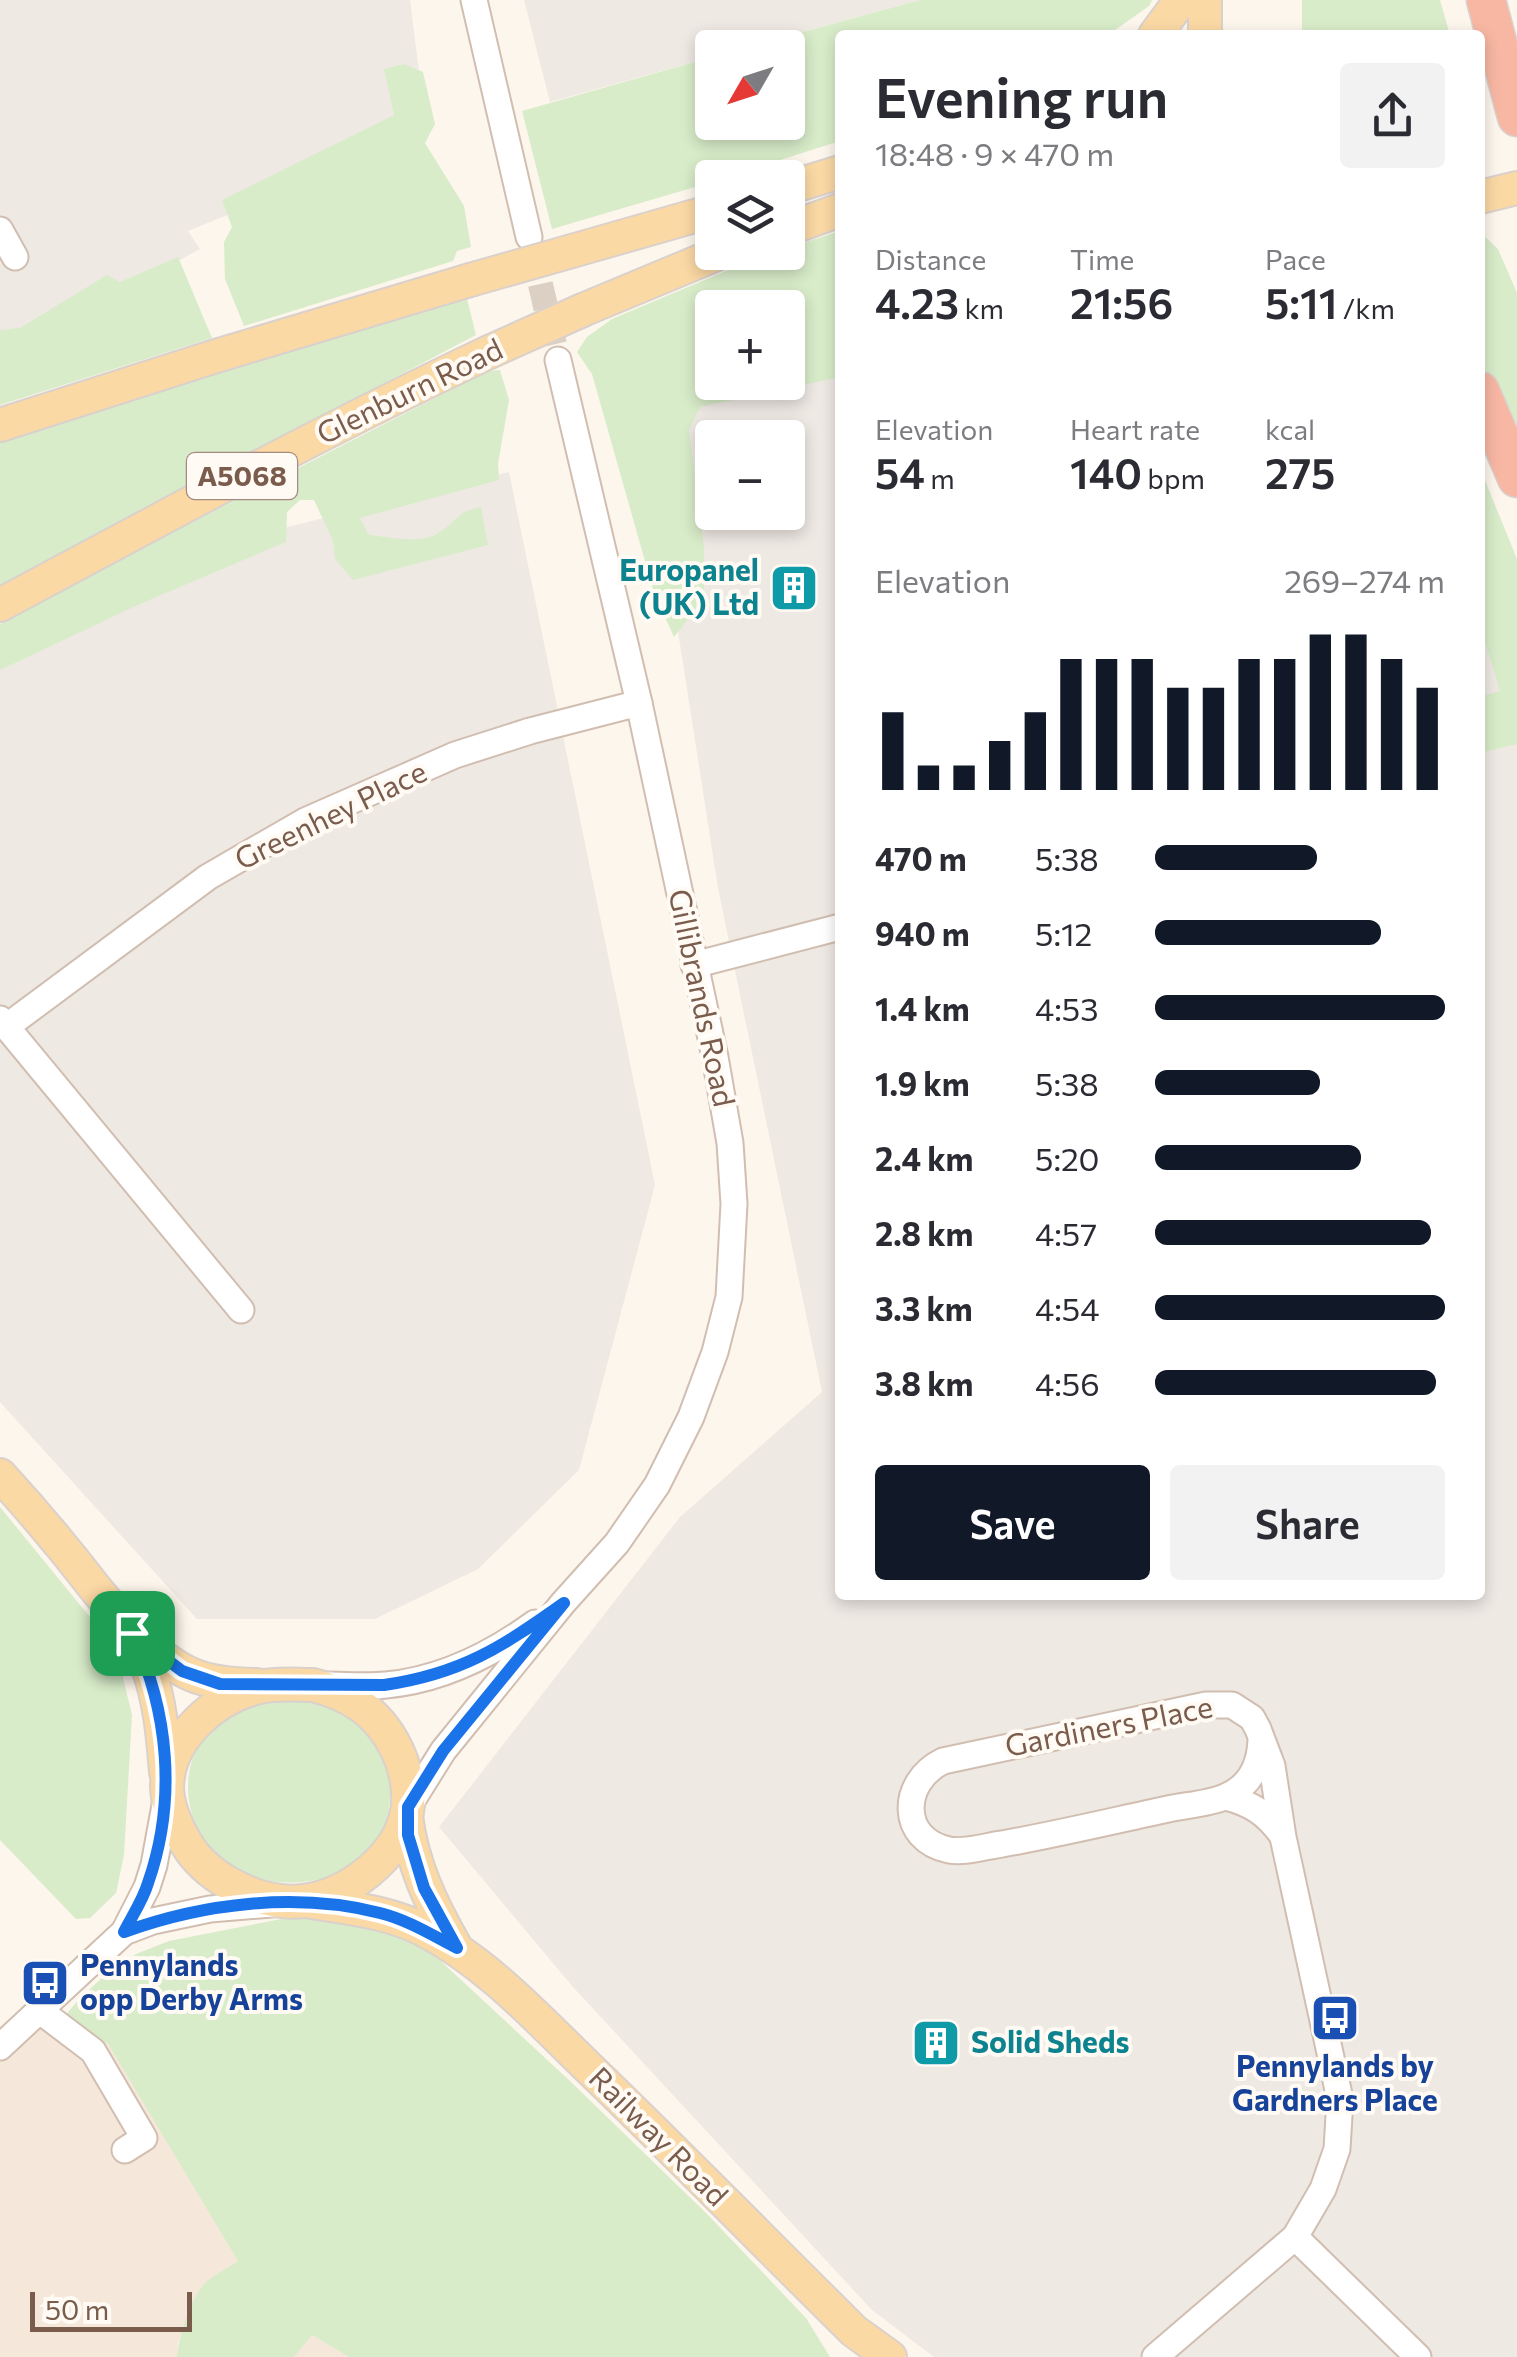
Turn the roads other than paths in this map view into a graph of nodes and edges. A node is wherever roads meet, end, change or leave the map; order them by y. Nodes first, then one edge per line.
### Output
1 (474, 0) edge
2 (1181, 0) edge
3 (1205, 0) edge
4 (1486, 0) edge
5 (1159, 30) edge
6 (1205, 30) edge
7 (1517, 117) edge
8 (835, 174) edge
9 (805, 183) edge
10 (1517, 188) edge
11 (1485, 197) edge
12 (835, 212) edge
13 (695, 216) edge
14 (805, 223) edge
15 (0, 230) edge
16 (530, 237) tunnel mouth
17 (14, 257) dead end
18 (695, 263) edge
19 (558, 360) tunnel mouth
20 (1485, 403) edge
21 (0, 425) edge
22 (1517, 478) edge
23 (0, 605) edge
24 (639, 703) junction
25 (835, 928) edge
26 (694, 965) junction
27 (3, 1023) edge
28 (241, 1310) dead end
29 (0, 1474) edge
30 (564, 1603) junction
31 (132, 1633) junction
32 (313, 1685) junction
33 (263, 1686) junction
34 (1261, 1740) junction
35 (167, 1788) junction
36 (1226, 1797) junction
37 (407, 1811) junction
38 (1283, 1836) junction
39 (300, 1901) junction
40 (121, 1934) junction
41 (457, 1948) junction
42 (39, 2010) junction
43 (0, 2047) edge
44 (125, 2150) dead end
45 (1294, 2237) junction
46 (858, 2344) edge
47 (890, 2357) edge
48 (1155, 2357) edge
49 (1418, 2357) edge

1 - 16 street
2 - 5 main road
3 - 6 main road
4 - 7 highway
8 - 9 main road
10 - 11 main road
12 - 14 main road
13 - 21 main road, bridge
15 - 17 street
18 - 23 main road, Glenburn Road / A5068, bridge
19 - 24 street, Gillibrands Road
20 - 22 highway
24 - 26 street, Gillibrands Road
24 - 27 street, Greenhey Place
25 - 26 street
26 - 30 street, Gillibrands Road
27 - 28 street, Greenhey Place
29 - 31 main road
30 - 32 street, Gillibrands Road
30 - 37 street, Gillibrands Road
31 - 33 main road
31 - 35 main road
32 - 33 main road
32 - 37 main road
33 - 35 main road
34 - 36 street
34 - 36 street, Gardiners Place
34 - 38 street, Gardiners Place
35 - 39 main road
35 - 40 street
36 - 38 street
37 - 39 main road
37 - 41 main road, Railway Road
38 - 45 street, Gardiners Place
39 - 40 street
39 - 41 main road, Railway Road
40 - 42 street
41 - 46 main road, Railway Road
42 - 43 street
42 - 44 street
45 - 48 street, Gardiners Place
45 - 49 street
46 - 47 main road, Railway Road

